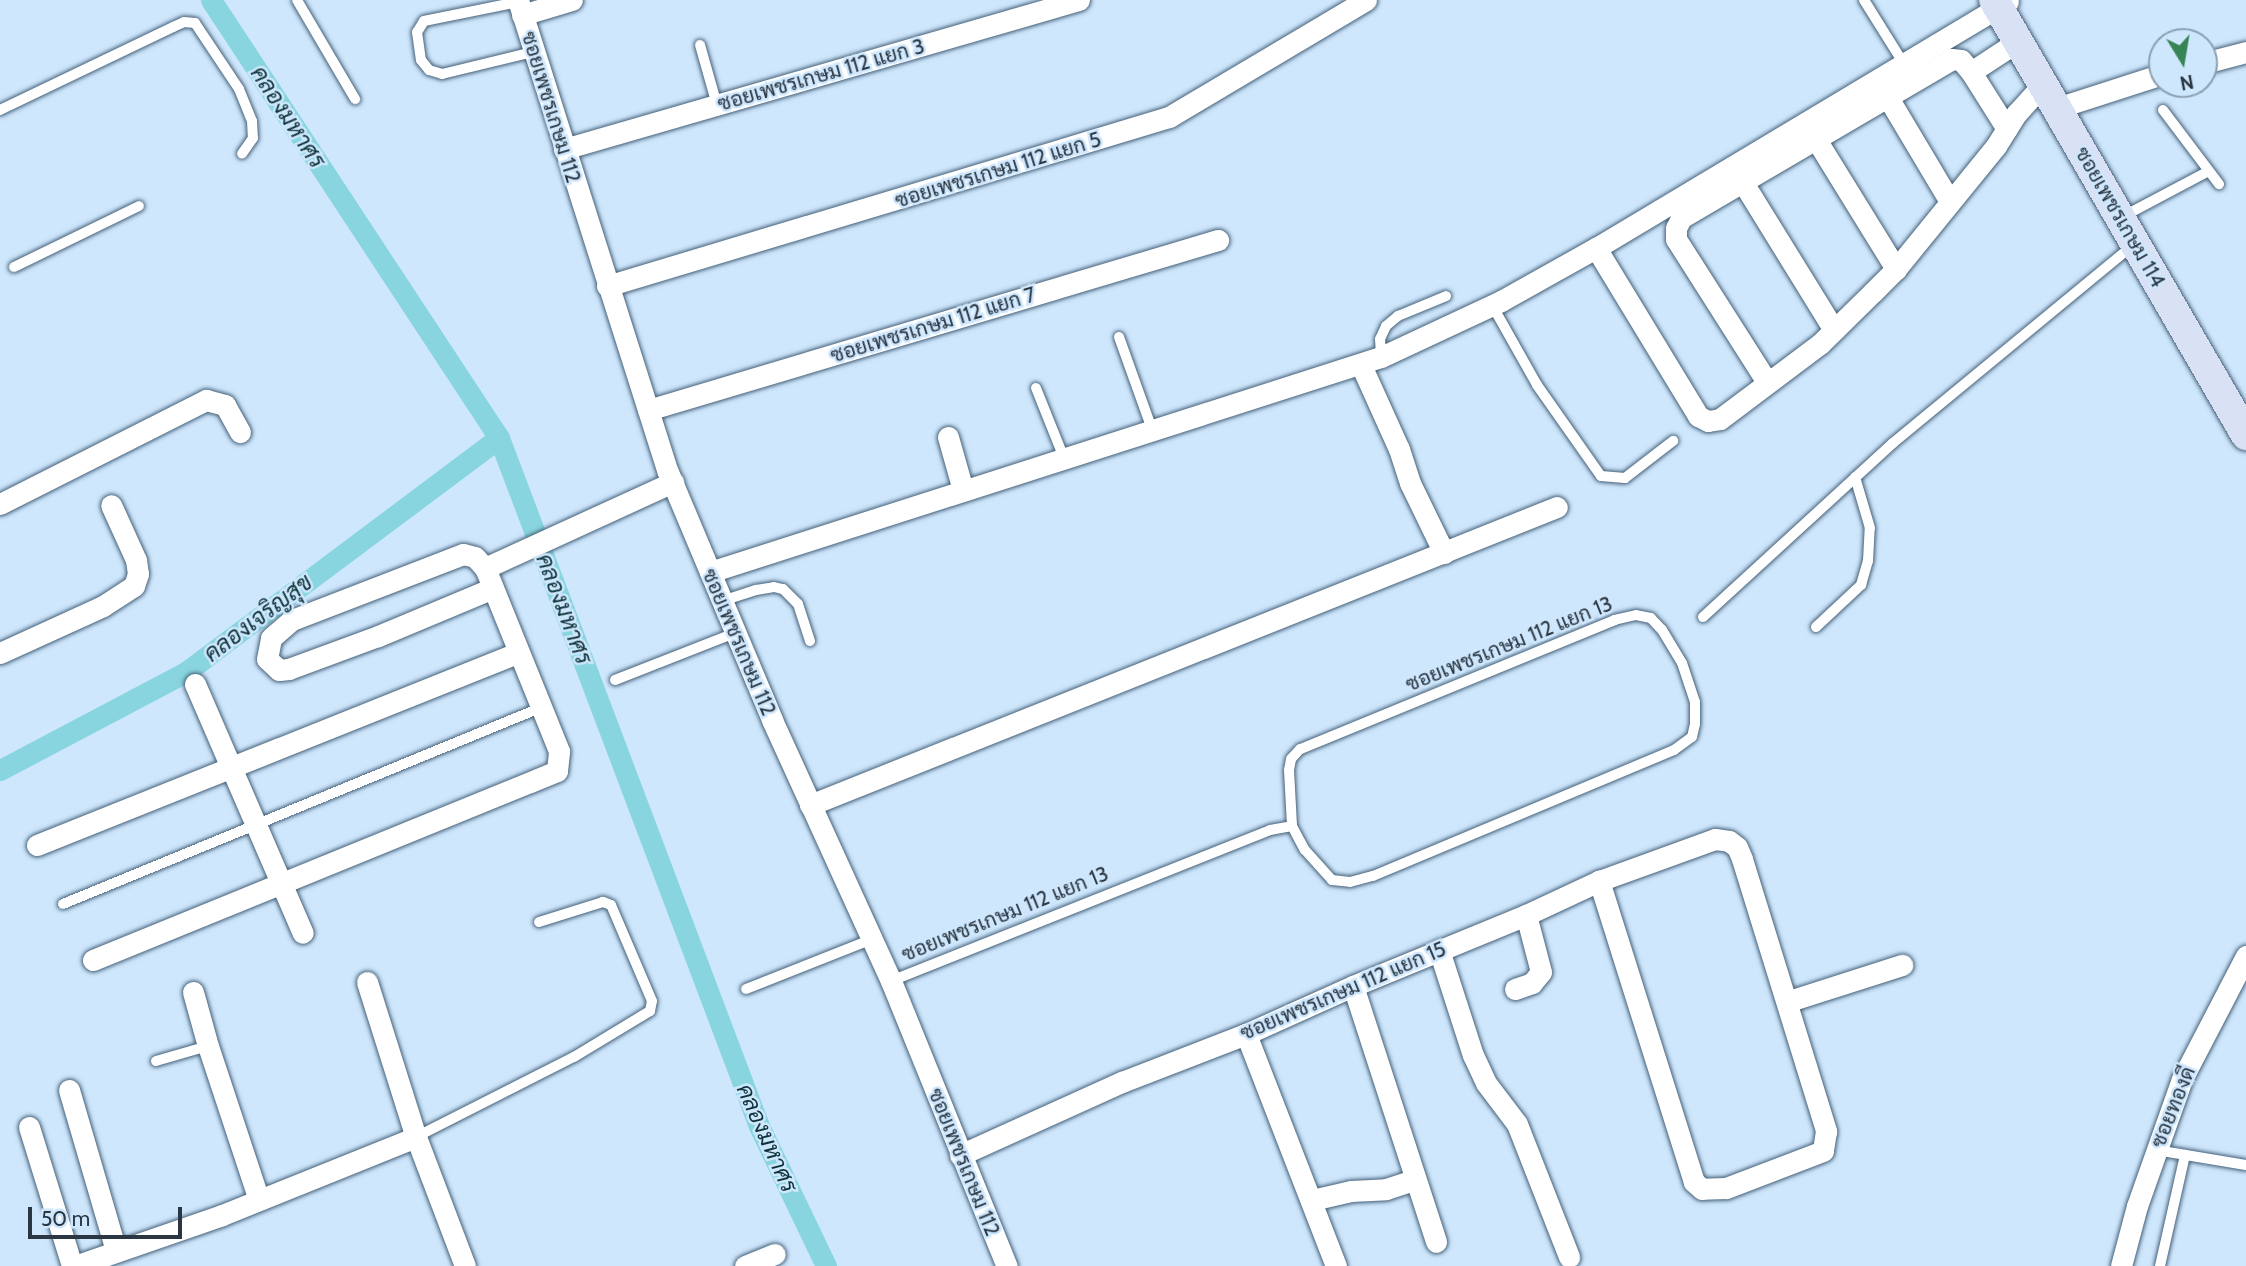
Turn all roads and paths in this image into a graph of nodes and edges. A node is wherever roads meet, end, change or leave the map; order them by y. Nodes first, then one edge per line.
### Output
1 (297, 0) edge
2 (572, 0) edge
3 (1079, 0) edge
4 (1366, 0) edge
5 (1864, 0) edge
6 (2000, 2) edge
7 (519, 6) edge
8 (2018, 41) junction
9 (700, 45) dead end
10 (533, 52) junction
11 (2246, 52) edge
12 (2218, 59) edge
13 (1904, 64) junction
14 (1971, 72) junction
15 (2148, 77) edge
16 (1887, 96) junction
17 (2050, 96) junction
18 (355, 99) dead end
19 (717, 105) junction
20 (0, 110) edge
21 (2163, 110) dead end
22 (2007, 128) junction
23 (1810, 131) junction
24 (564, 149) junction
25 (242, 154) dead end
26 (2209, 171) junction
27 (1742, 181) junction
28 (2219, 184) dead end
29 (1949, 200) junction
30 (139, 206) dead end
31 (2128, 231) junction
32 (1218, 240) dead end
33 (1595, 248) junction
34 (14, 267) dead end
35 (1896, 269) junction
36 (607, 286) junction
37 (1446, 296) dead end
38 (1492, 305) junction
39 (1834, 330) junction
40 (1119, 337) dead end
41 (1371, 361) junction
42 (1767, 382) junction
43 (1035, 388) dead end
44 (648, 410) junction
45 (1152, 429) junction
46 (240, 432) dead end
47 (2246, 435) edge
48 (948, 437) dead end
49 (1673, 441) dead end
50 (1064, 458) junction
51 (1855, 477) junction
52 (673, 482) junction
53 (963, 490) junction
54 (0, 504) edge
55 (111, 505) dead end
56 (1557, 507) dead end
57 (1444, 553) junction
58 (493, 565) junction
59 (710, 572) junction
60 (493, 588) junction
61 (722, 601) junction
62 (1703, 617) dead end
63 (1816, 627) dead end
64 (736, 633) junction
65 (810, 642) dead end
66 (0, 653) edge
67 (517, 653) junction
68 (615, 680) dead end
69 (195, 684) dead end
70 (540, 708) junction
71 (232, 765) junction
72 (810, 804) junction
73 (257, 825) junction
74 (1292, 826) junction
75 (37, 845) dead end
76 (1598, 881) junction
77 (281, 883) junction
78 (62, 904) dead end
79 (1526, 915) junction
80 (539, 922) dead end
81 (303, 933) dead end
82 (872, 939) junction
83 (1439, 950) junction
84 (2246, 956) edge
85 (93, 960) dead end
86 (1902, 964) dead end
87 (891, 981) junction
88 (367, 982) dead end
89 (1353, 986) junction
90 (746, 989) dead end
91 (1515, 989) dead end
92 (193, 992) dead end
93 (1788, 1001) junction
94 (1246, 1034) junction
95 (208, 1046) junction
96 (156, 1062) dead end
97 (69, 1090) dead end
98 (29, 1127) dead end
99 (415, 1137) junction
100 (2155, 1150) junction
101 (960, 1155) junction
102 (2185, 1155) junction
103 (2246, 1165) edge
104 (1413, 1180) junction
105 (259, 1200) junction
106 (1312, 1200) junction
107 (1436, 1242) dead end
108 (116, 1251) junction
109 (775, 1254) dead end
110 (1569, 1257) dead end
111 (73, 1266) edge
112 (465, 1266) edge
113 (746, 1266) edge
114 (1007, 1266) edge
115 (1336, 1266) edge
116 (2121, 1266) edge
117 (2160, 1266) edge

1 - 18 lane
2 - 7 street
3 - 19 street, ซอยเพชรเกษม 112 แยก 3
4 - 36 street, ซอยเพชรเกษม 112 แยก 5
5 - 13 lane
6 - 8 street, ซอยเพชรเกษม 114
6 - 13 street
7 - 10 street, ซอยเพชรเกษม 112
7 - 10 lane
8 - 14 street
8 - 17 street, ซอยเพชรเกษม 114
9 - 19 lane
10 - 24 street, ซอยเพชรเกษม 112
11 - 12 street
13 - 23 street
14 - 16 street
14 - 22 street
15 - 17 street
16 - 23 street
16 - 29 street
17 - 22 street
17 - 31 street, ซอยเพชรเกษม 114
19 - 24 street, ซอยเพชรเกษม 112 แยก 3
20 - 25 lane
21 - 26 lane
22 - 29 street
23 - 27 street
23 - 33 street
23 - 35 street
24 - 36 street, ซอยเพชรเกษม 112
26 - 28 lane
26 - 31 lane
27 - 39 street
27 - 42 street
29 - 35 street
30 - 34 lane
31 - 47 street, ซอยเพชรเกษม 114
31 - 51 lane
32 - 44 street, ซอยเพชรเกษม 112 แยก 7
33 - 38 street
33 - 42 street
35 - 39 street
36 - 44 street, ซอยเพชรเกษม 112
37 - 41 lane
38 - 41 street
38 - 49 lane
39 - 42 street
40 - 45 lane
41 - 45 street
41 - 57 street
43 - 50 lane
44 - 52 street, ซอยเพชรเกษม 112
45 - 50 street
46 - 54 street
48 - 53 street
50 - 53 street
51 - 62 lane
51 - 63 lane
52 - 58 street
52 - 59 street, ซอยเพชรเกษม 112
53 - 59 street
55 - 66 street
56 - 57 street
57 - 72 street
58 - 60 street
58 - 60 street
59 - 61 street, ซอยเพชรเกษม 112
60 - 67 street
61 - 64 street, ซอยเพชรเกษม 112
61 - 65 lane
64 - 68 lane
64 - 72 street, ซอยเพชรเกษม 112
67 - 70 street
67 - 71 street
69 - 71 street
70 - 73 lane
70 - 77 street
71 - 73 street
71 - 75 street
72 - 82 street, ซอยเพชรเกษม 112
73 - 77 street
73 - 78 lane
74 - 74 lane, ซอยเพชรเกษม 112 แยก 13
74 - 87 lane, ซอยเพชรเกษม 112 แยก 13
76 - 79 street, ซอยเพชรเกษม 112 แยก 15
76 - 93 street, ซอยเพชรเกษม 112 แยก 15
76 - 93 street
77 - 81 street
77 - 85 street
79 - 83 street, ซอยเพชรเกษม 112 แยก 15
79 - 91 street
80 - 99 lane
82 - 87 street, ซอยเพชรเกษม 112
82 - 90 lane
83 - 89 street, ซอยเพชรเกษม 112 แยก 15
83 - 110 street
84 - 100 street, ซอยทองดี
86 - 93 street
87 - 101 street, ซอยเพชรเกษม 112
88 - 99 street
89 - 94 street, ซอยเพชรเกษม 112 แยก 15
89 - 104 street
92 - 95 street
94 - 101 street, ซอยเพชรเกษม 112 แยก 15
94 - 106 street
95 - 96 lane
95 - 105 street
97 - 108 street
98 - 111 street
99 - 105 street
99 - 112 street
100 - 102 lane
100 - 116 street, ซอยทองดี
101 - 114 street, ซอยเพชรเกษม 112
102 - 103 lane
102 - 117 lane
104 - 106 street
104 - 107 street
105 - 108 street
106 - 115 street
108 - 111 street
109 - 113 street

